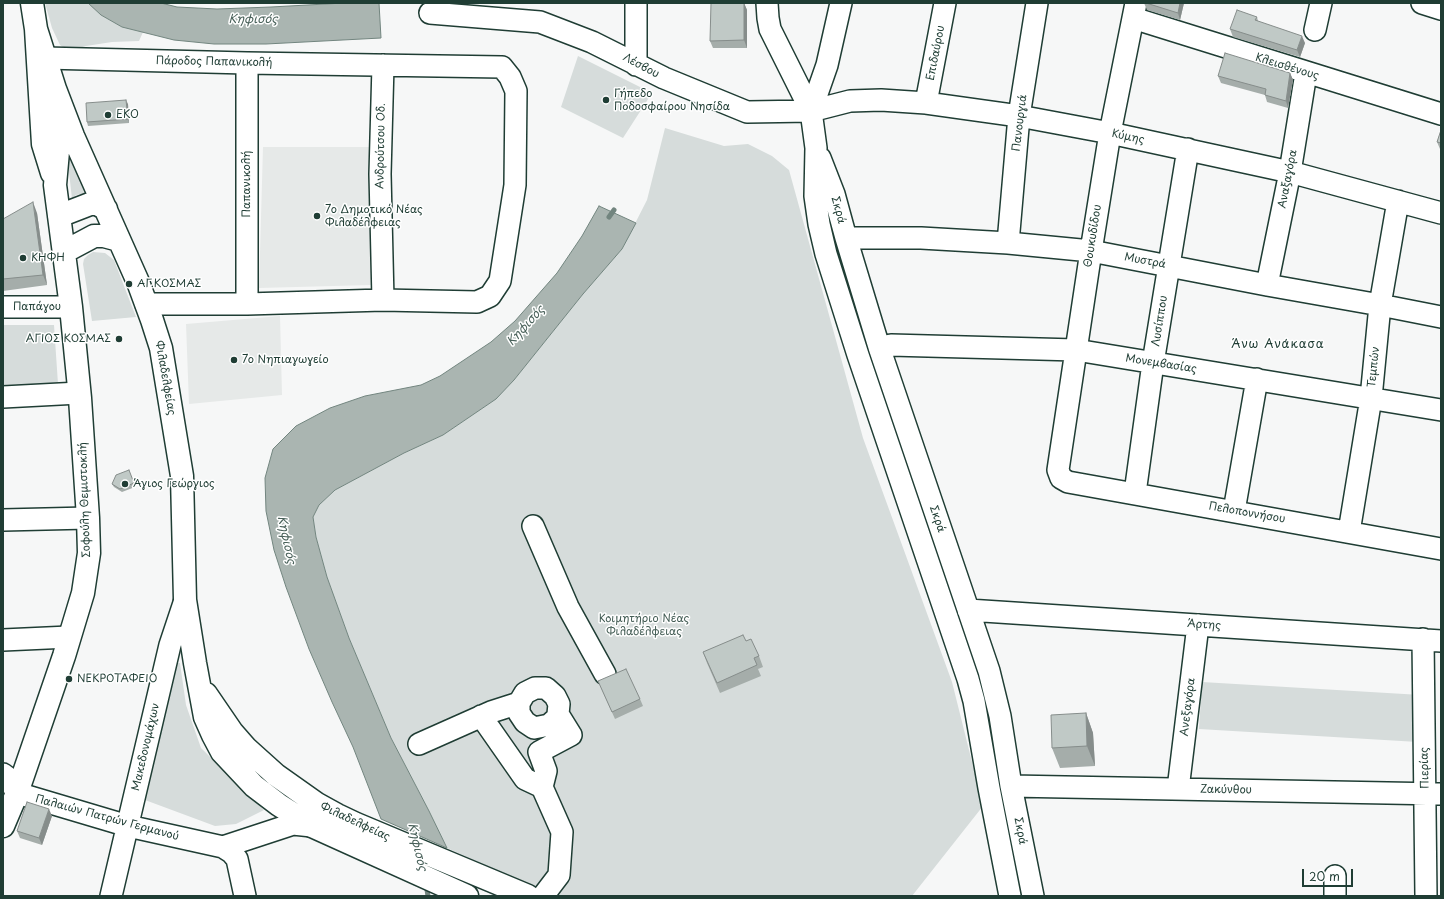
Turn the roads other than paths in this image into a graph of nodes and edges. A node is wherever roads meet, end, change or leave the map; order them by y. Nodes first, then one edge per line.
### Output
1 (32, 3) edge
2 (636, 3) edge
3 (767, 3) edge
4 (841, 3) edge
5 (945, 3) edge
6 (1037, 3) edge
7 (1321, 3) edge
8 (1422, 3) edge
9 (1441, 9) edge
10 (1134, 10) edge
11 (430, 13) dead end
12 (36, 29) junction
13 (1314, 30) dead end
14 (46, 58) junction
15 (247, 63) junction
16 (383, 65) junction
17 (636, 65) junction
18 (1306, 73) junction
19 (55, 89) junction
20 (926, 103) junction
21 (811, 111) junction
22 (1441, 114) edge
23 (1019, 116) junction
24 (1110, 133) junction
25 (816, 148) junction
26 (1188, 149) junction
27 (1290, 172) junction
28 (55, 185) junction
29 (1398, 201) junction
30 (106, 209) junction
31 (1441, 213) edge
32 (58, 216) junction
33 (846, 238) junction
34 (119, 240) junction
35 (1008, 244) junction
36 (1091, 251) junction
37 (64, 252) junction
38 (1169, 266) junction
39 (1267, 285) junction
40 (383, 300) junction
41 (146, 304) junction
42 (247, 304) junction
43 (1380, 305) junction
44 (3, 307) edge
45 (71, 307) junction
46 (1441, 317) edge
47 (879, 347) junction
48 (1076, 350) junction
49 (1153, 362) junction
50 (1257, 379) junction
51 (79, 394) junction
52 (3, 397) edge
53 (1371, 398) junction
54 (1441, 410) edge
55 (1058, 470) joint
56 (1135, 493) junction
57 (1234, 511) junction
58 (88, 518) junction
59 (3, 520) edge
60 (533, 526) dead end
61 (1349, 532) junction
62 (1441, 549) edge
63 (185, 600) junction
64 (968, 610) junction
65 (1198, 625) junction
66 (70, 637) junction
67 (3, 640) edge
68 (1432, 640) edge
69 (605, 674) dead end
70 (200, 684) junction
71 (519, 703) junction
72 (482, 716) junction
73 (559, 716) junction
74 (419, 744) dead end
75 (3, 774) edge
76 (1011, 786) junction
77 (542, 787) junction
78 (1178, 789) junction
79 (17, 793) junction
80 (1433, 794) edge
81 (3, 826) edge
82 (128, 826) junction
83 (312, 826) junction
84 (354, 834) junction
85 (223, 847) junction
86 (460, 893) edge
87 (111, 896) edge
88 (245, 896) edge
89 (528, 896) edge
90 (543, 896) edge
91 (1010, 896) edge
92 (1033, 896) edge
93 (1426, 896) edge

1 - 12 main road
2 - 17 street
3 - 21 street
4 - 21 street
5 - 20 street, Επιδαύρου
6 - 23 street, Πανουργιά
7 - 13 street
8 - 9 street
10 - 18 street, Κλεισθένους
10 - 24 street, Θουκυδίδου
11 - 17 street, Λέσβου
12 - 14 main road, Σοφούλη Θεμιστοκλή
12 - 28 main road, Σοφούλη Θεμιστοκλή
14 - 15 street, Πάροδος Παπανικολή
14 - 19 main road, Σοφούλη Θεμιστοκλή
15 - 16 street, Πάροδος Παπανικολή
15 - 42 street, Παπανικολή
16 - 40 street, Ανδρούτσου Οδ.
16 - 40 street, Πάροδος Παπανικολή
17 - 21 street, Λέσβου
18 - 22 street, Κλεισθένους
18 - 27 street, Αναξαγόρα
19 - 28 main road, Σοφούλη Θεμιστοκλή
19 - 30 main road, Φιλαδελφείας
20 - 21 street, Κύμης
20 - 23 street, Κύμης
21 - 25 street, Σκρά
23 - 24 street, Κύμης
23 - 35 street, Πανουργιά
24 - 26 street, Κύμης
24 - 36 street, Θουκυδίδου
25 - 33 street, Σκρά
25 - 91 street, Σκρά
26 - 27 street, Κύμης
26 - 38 street, Λυσίππου
27 - 29 street, Κύμης
27 - 39 street, Αναξαγόρα
28 - 32 main road, Σοφούλη Θεμιστοκλή
29 - 31 street, Κύμης
29 - 43 street, Τεμπών
30 - 32 main road
30 - 34 main road, Φιλαδελφείας
32 - 37 main road, Σοφούλη Θεμιστοκλή
33 - 35 street, Μυστρά
33 - 47 street, Σκρά
34 - 37 main road
34 - 41 main road, Φιλαδελφείας
35 - 36 street, Μυστρά
36 - 38 street, Μυστρά
36 - 48 street, Θουκυδίδου
37 - 45 main road, Σοφούλη Θεμιστοκλή
38 - 39 street, Μυστρά
38 - 49 street, Λυσίππου
39 - 43 street, Μυστρά
40 - 42 street
41 - 42 street
41 - 63 main road, Φιλαδελφείας
43 - 46 street, Μυστρά
43 - 53 street, Τεμπών
44 - 45 street, Παπάγου
45 - 51 main road, Σοφούλη Θεμιστοκλή
47 - 48 street, Μονεμβασίας
47 - 64 street, Σκρά
48 - 49 street, Μονεμβασίας
48 - 55 street, Θουκυδίδου
49 - 50 street, Μονεμβασίας
49 - 56 street, Λυσίππου
50 - 53 street, Μονεμβασίας
50 - 57 street
51 - 52 street
51 - 58 main road, Σοφούλη Θεμιστοκλή
53 - 54 street, Μονεμβασίας
53 - 61 street, Τεμπών
55 - 56 street, Πελοποννήσου
56 - 57 street, Πελοποννήσου
57 - 61 street, Πελοποννήσου
58 - 59 street
58 - 66 main road, Σοφούλη Θεμιστοκλή
60 - 69 street
61 - 62 street, Πελοποννήσου
63 - 70 main road, Φιλαδελφείας
63 - 82 street, Μακεδονομάχων
64 - 65 street, Άρτης
64 - 76 street, Σκρά
65 - 68 street, Άρτης
65 - 78 street, Ανεξαγόρα
66 - 67 street
66 - 79 main road, Σοφούλη Θεμιστοκλή
68 - 80 street, Πιερίας
70 - 83 main road, Φιλαδελφείας
70 - 84 main road, Φιλαδελφείας
71 - 72 street
71 - 73 street
71 - 73 street
72 - 74 street
72 - 77 street
73 - 77 street
75 - 79 street
76 - 78 street, Ζακύνθου
76 - 92 street, Σκρά
77 - 90 street
78 - 80 street, Ζακύνθου
79 - 81 main road, Σοφούλη Θεμιστοκλή
79 - 82 street, Παλαιών Πατρών Γερμανού
80 - 93 street, Πιερίας
82 - 85 street, Παλαιών Πατρών Γερμανού
82 - 87 street, Μακεδονομάχων
83 - 84 main road, Φιλαδελφείας
83 - 85 street
84 - 86 main road, Φιλαδελφείας
84 - 89 main road, Φιλαδελφείας
85 - 88 street

